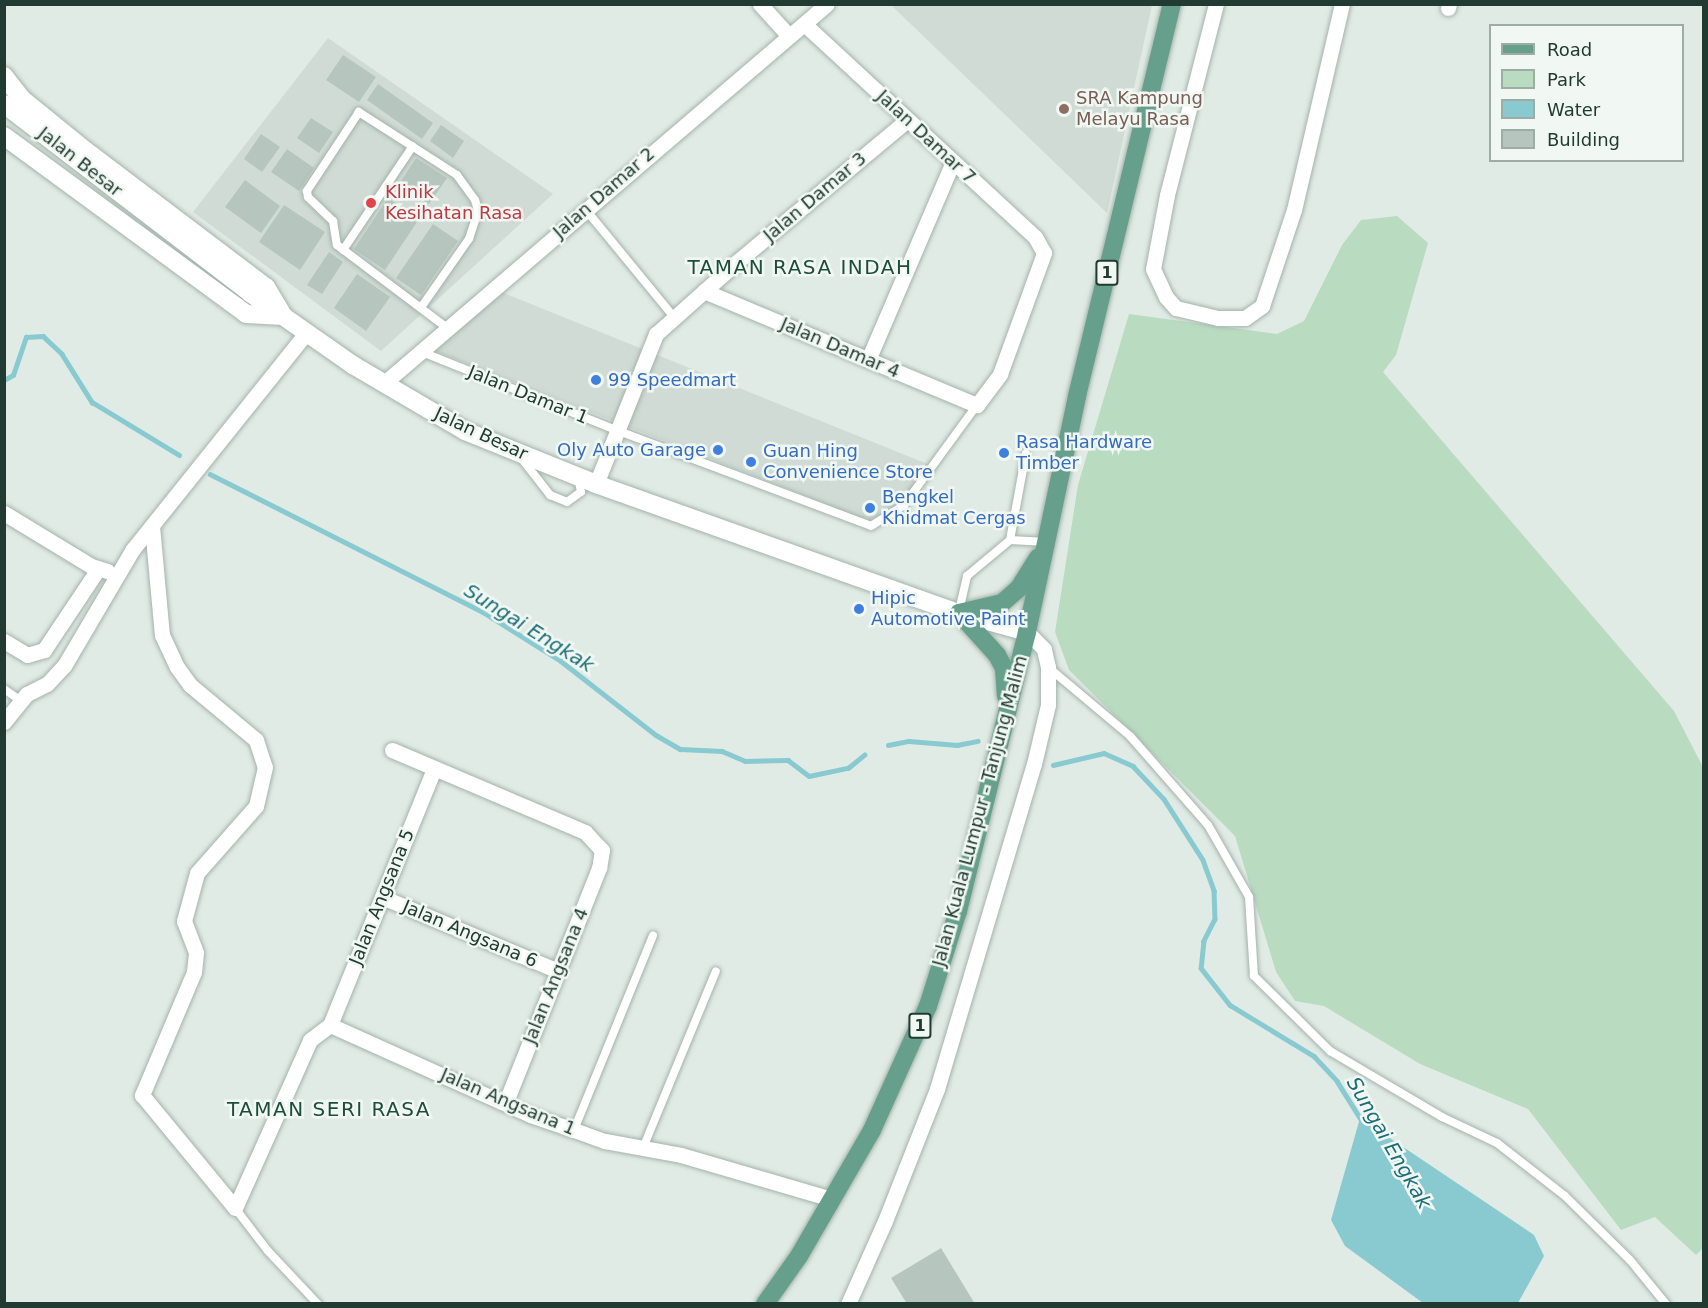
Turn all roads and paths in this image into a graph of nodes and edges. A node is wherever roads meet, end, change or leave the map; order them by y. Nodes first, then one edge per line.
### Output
1 (760, 4) edge
2 (827, 4) edge
3 (1172, 4) edge
4 (1216, 4) edge
5 (1342, 4) edge
6 (804, 24) junction
7 (789, 36) junction
8 (4, 76) edge
9 (4, 104) edge
10 (907, 120) junction
11 (4, 136) edge
12 (413, 146) junction
13 (953, 162) junction
14 (585, 209) junction
15 (343, 250) junction
16 (704, 291) junction
17 (422, 306) junction
18 (284, 316) junction
19 (673, 316) junction
20 (447, 328) junction
21 (307, 333) junction
22 (420, 351) junction
23 (868, 360) junction
24 (383, 384) junction
25 (977, 405) junction
26 (616, 430) junction
27 (515, 451) junction
28 (1026, 453) dead end
29 (578, 476) junction
30 (596, 484) junction
31 (4, 513) edge
32 (152, 526) junction
33 (1010, 540) junction
34 (1047, 542) junction
35 (98, 569) junction
36 (118, 573) junction
37 (959, 613) junction
38 (1027, 632) junction
39 (4, 641) edge
40 (1048, 667) junction
41 (4, 689) edge
42 (21, 701) junction
43 (1005, 719) junction
44 (4, 722) edge
45 (392, 750) dead end
46 (434, 770) junction
47 (382, 897) junction
48 (652, 935) dead end
49 (558, 971) junction
50 (716, 971) dead end
51 (330, 1025) junction
52 (506, 1102) junction
53 (574, 1130) junction
54 (643, 1148) junction
55 (831, 1199) junction
56 (235, 1208) junction
57 (318, 1304) edge
58 (765, 1304) edge
59 (848, 1304) edge
60 (1666, 1304) edge

1 - 7 street
2 - 6 street, Jalan Damar 2
3 - 34 main road, Jalan Kuala Lumpur - Tanjung Malim / 1
4 - 5 street
6 - 7 street, Jalan Damar 2
6 - 10 street, Jalan Damar 7
7 - 14 street, Jalan Damar 2
8 - 18 main road
9 - 18 main road, Jalan Besar
10 - 13 street, Jalan Damar 7
10 - 16 street, Jalan Damar 3
11 - 18 main road
12 - 15 lane
12 - 15 lane
12 - 17 lane
13 - 23 street
13 - 25 street, Jalan Damar 7
14 - 19 lane
14 - 20 street, Jalan Damar 2
15 - 17 lane
16 - 19 street, Jalan Damar 3
16 - 23 street, Jalan Damar 4
17 - 20 lane
18 - 21 main road, Jalan Besar
19 - 26 street, Jalan Damar 3
20 - 22 street, Jalan Damar 2
21 - 24 main road, Jalan Besar
21 - 32 street
22 - 24 street, Jalan Damar 2
22 - 26 lane, Jalan Damar 1
23 - 25 street, Jalan Damar 4
24 - 27 main road, Jalan Besar
25 - 26 lane, Jalan Damar 1
26 - 30 street, Jalan Damar 3
27 - 29 main road, Jalan Besar
27 - 29 lane
28 - 33 lane
29 - 30 main road, Jalan Besar
30 - 37 main road, Jalan Besar
31 - 35 street
32 - 36 street
32 - 56 street
33 - 34 lane
33 - 37 lane
34 - 37 main road
34 - 38 main road, Jalan Kuala Lumpur - Tanjung Malim / 1
35 - 36 street
35 - 39 street
36 - 42 street
37 - 38 main road, Jalan Besar
37 - 43 main road
38 - 40 street
38 - 43 main road, Jalan Kuala Lumpur - Tanjung Malim / 1
40 - 59 street
40 - 60 lane
41 - 42 lane
42 - 44 street
43 - 55 main road, Jalan Kuala Lumpur - Tanjung Malim / 1
45 - 46 street
46 - 47 street, Jalan Angsana 5
46 - 49 street, Jalan Angsana 4
47 - 49 street, Jalan Angsana 6
47 - 51 street, Jalan Angsana 5
48 - 53 lane
49 - 52 street, Jalan Angsana 4
50 - 54 lane
51 - 52 street, Jalan Angsana 1
51 - 56 street
52 - 53 street, Jalan Angsana 1
53 - 54 street, Jalan Angsana 1
54 - 55 street, Jalan Angsana 1
55 - 58 main road, Jalan Kuala Lumpur - Tanjung Malim / 1
56 - 57 lane

